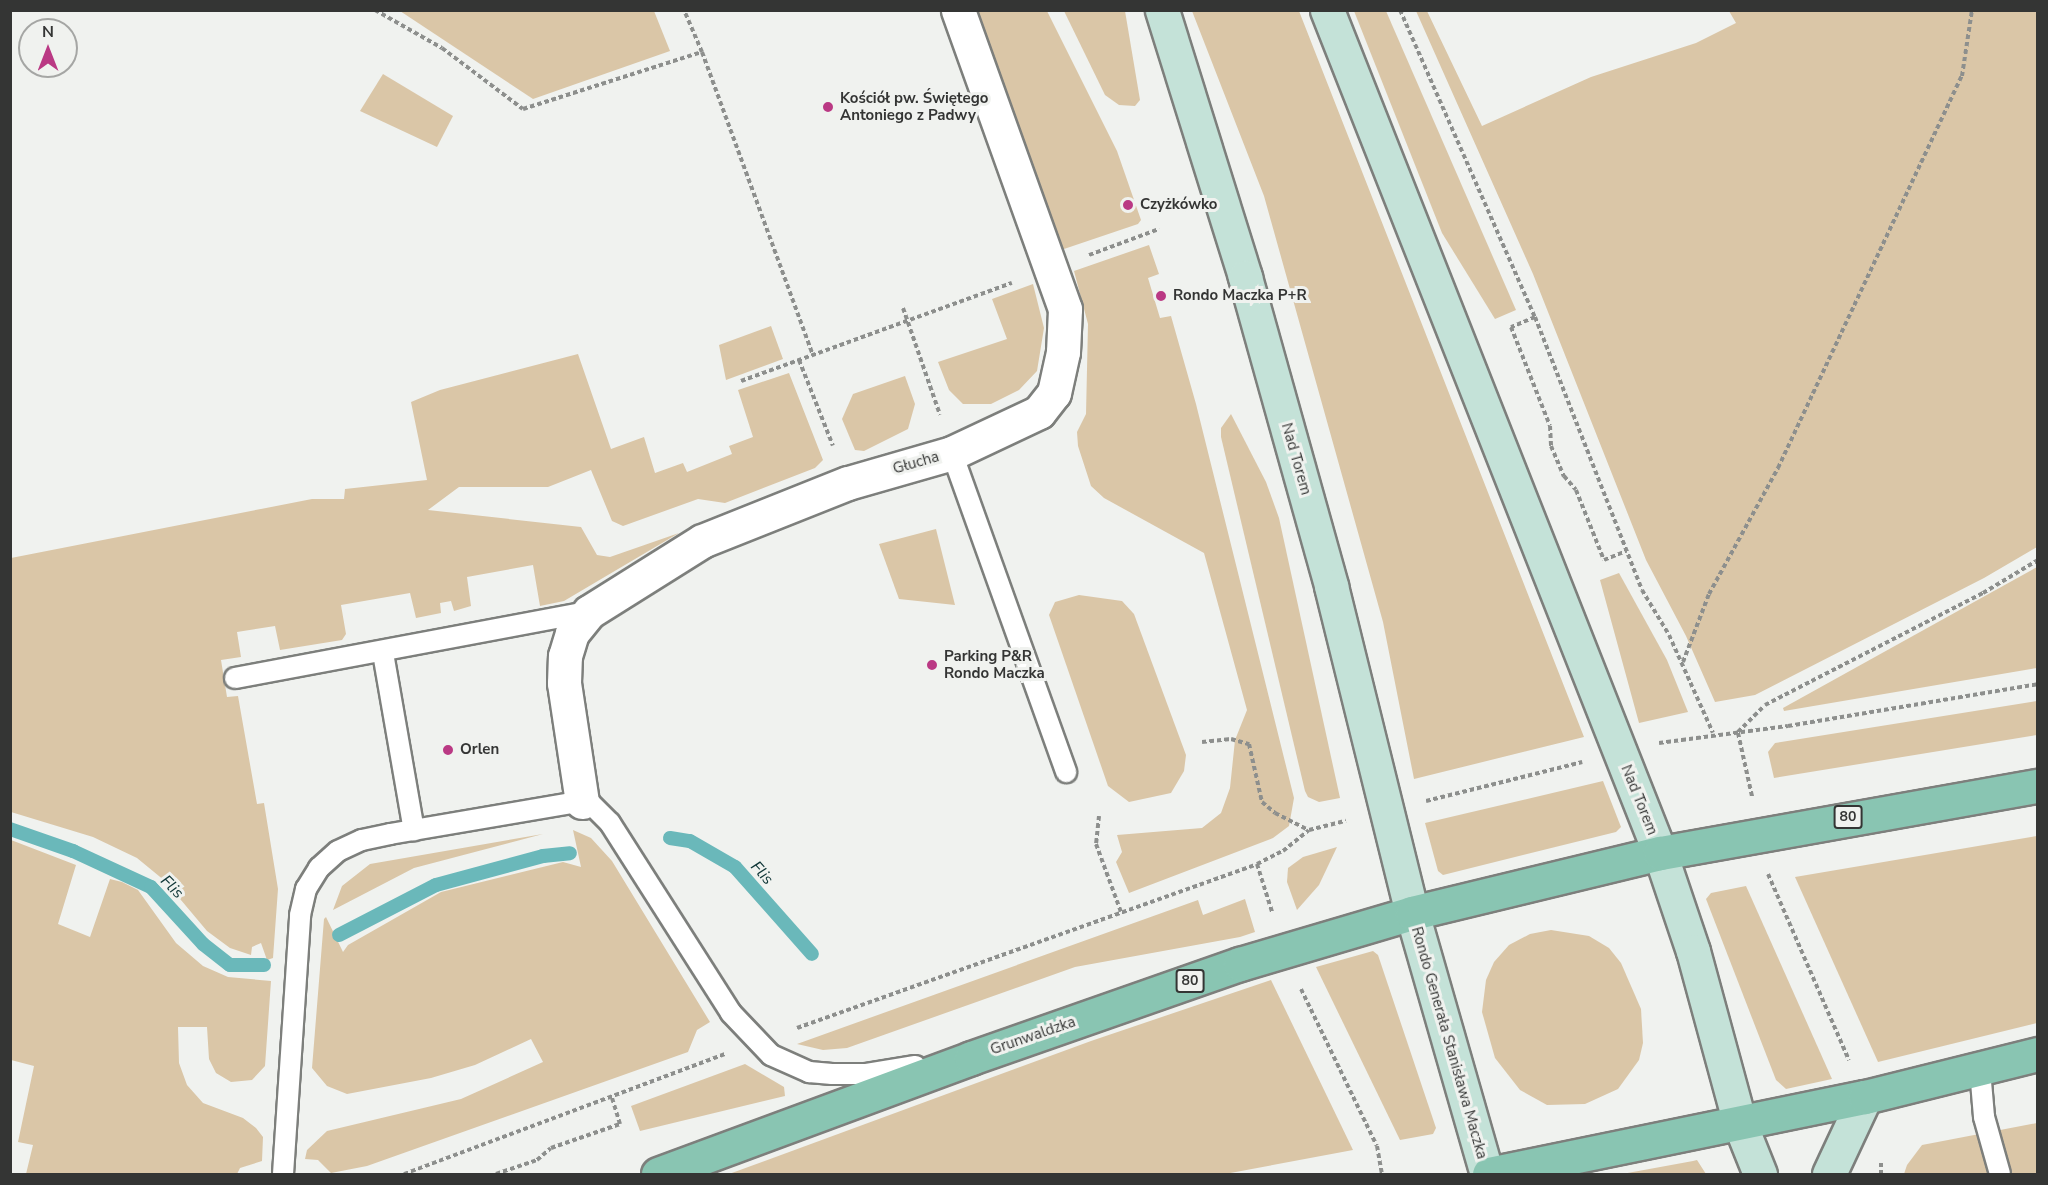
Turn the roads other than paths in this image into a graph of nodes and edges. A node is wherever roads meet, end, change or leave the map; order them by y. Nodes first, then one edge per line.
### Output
1 (958, 10) edge
2 (1162, 10) edge
3 (1327, 10) edge
4 (952, 453) junction
5 (589, 612) junction
6 (383, 653) junction
7 (235, 678) dead end
8 (1066, 772) dead end
9 (2037, 786) edge
10 (582, 802) junction
11 (414, 830) junction
12 (1660, 853) junction
13 (1412, 913) junction
14 (2037, 1054) edge
15 (971, 1058) junction
16 (1980, 1070) junction
17 (1865, 1097) junction
18 (1740, 1124) junction
19 (283, 1174) edge
20 (658, 1174) edge
21 (1488, 1174) edge
22 (1761, 1174) edge
23 (1829, 1174) edge
24 (2000, 1174) edge

1 - 4 street, Głucha
2 - 13 main road, Nad Torem
3 - 12 main road, Nad Torem
4 - 5 street, Głucha
4 - 8 lane
5 - 6 lane
5 - 10 street, Głucha
6 - 7 lane
6 - 11 lane
9 - 12 main road, 80
10 - 11 lane
10 - 15 lane
11 - 19 lane
12 - 13 main road, Rondo Generała Stanisława Maczka / 80
12 - 18 main road
13 - 15 main road, Grunwaldzka / 80
13 - 21 main road, Rondo Generała Stanisława Maczka
14 - 16 main road, Rondo Generała Stanisława Maczka
15 - 20 main road, Grunwaldzka / 80
16 - 17 main road, Rondo Generała Stanisława Maczka
16 - 24 lane
17 - 18 main road, Rondo Generała Stanisława Maczka
17 - 23 main road
18 - 21 main road, Rondo Generała Stanisława Maczka
18 - 22 main road

